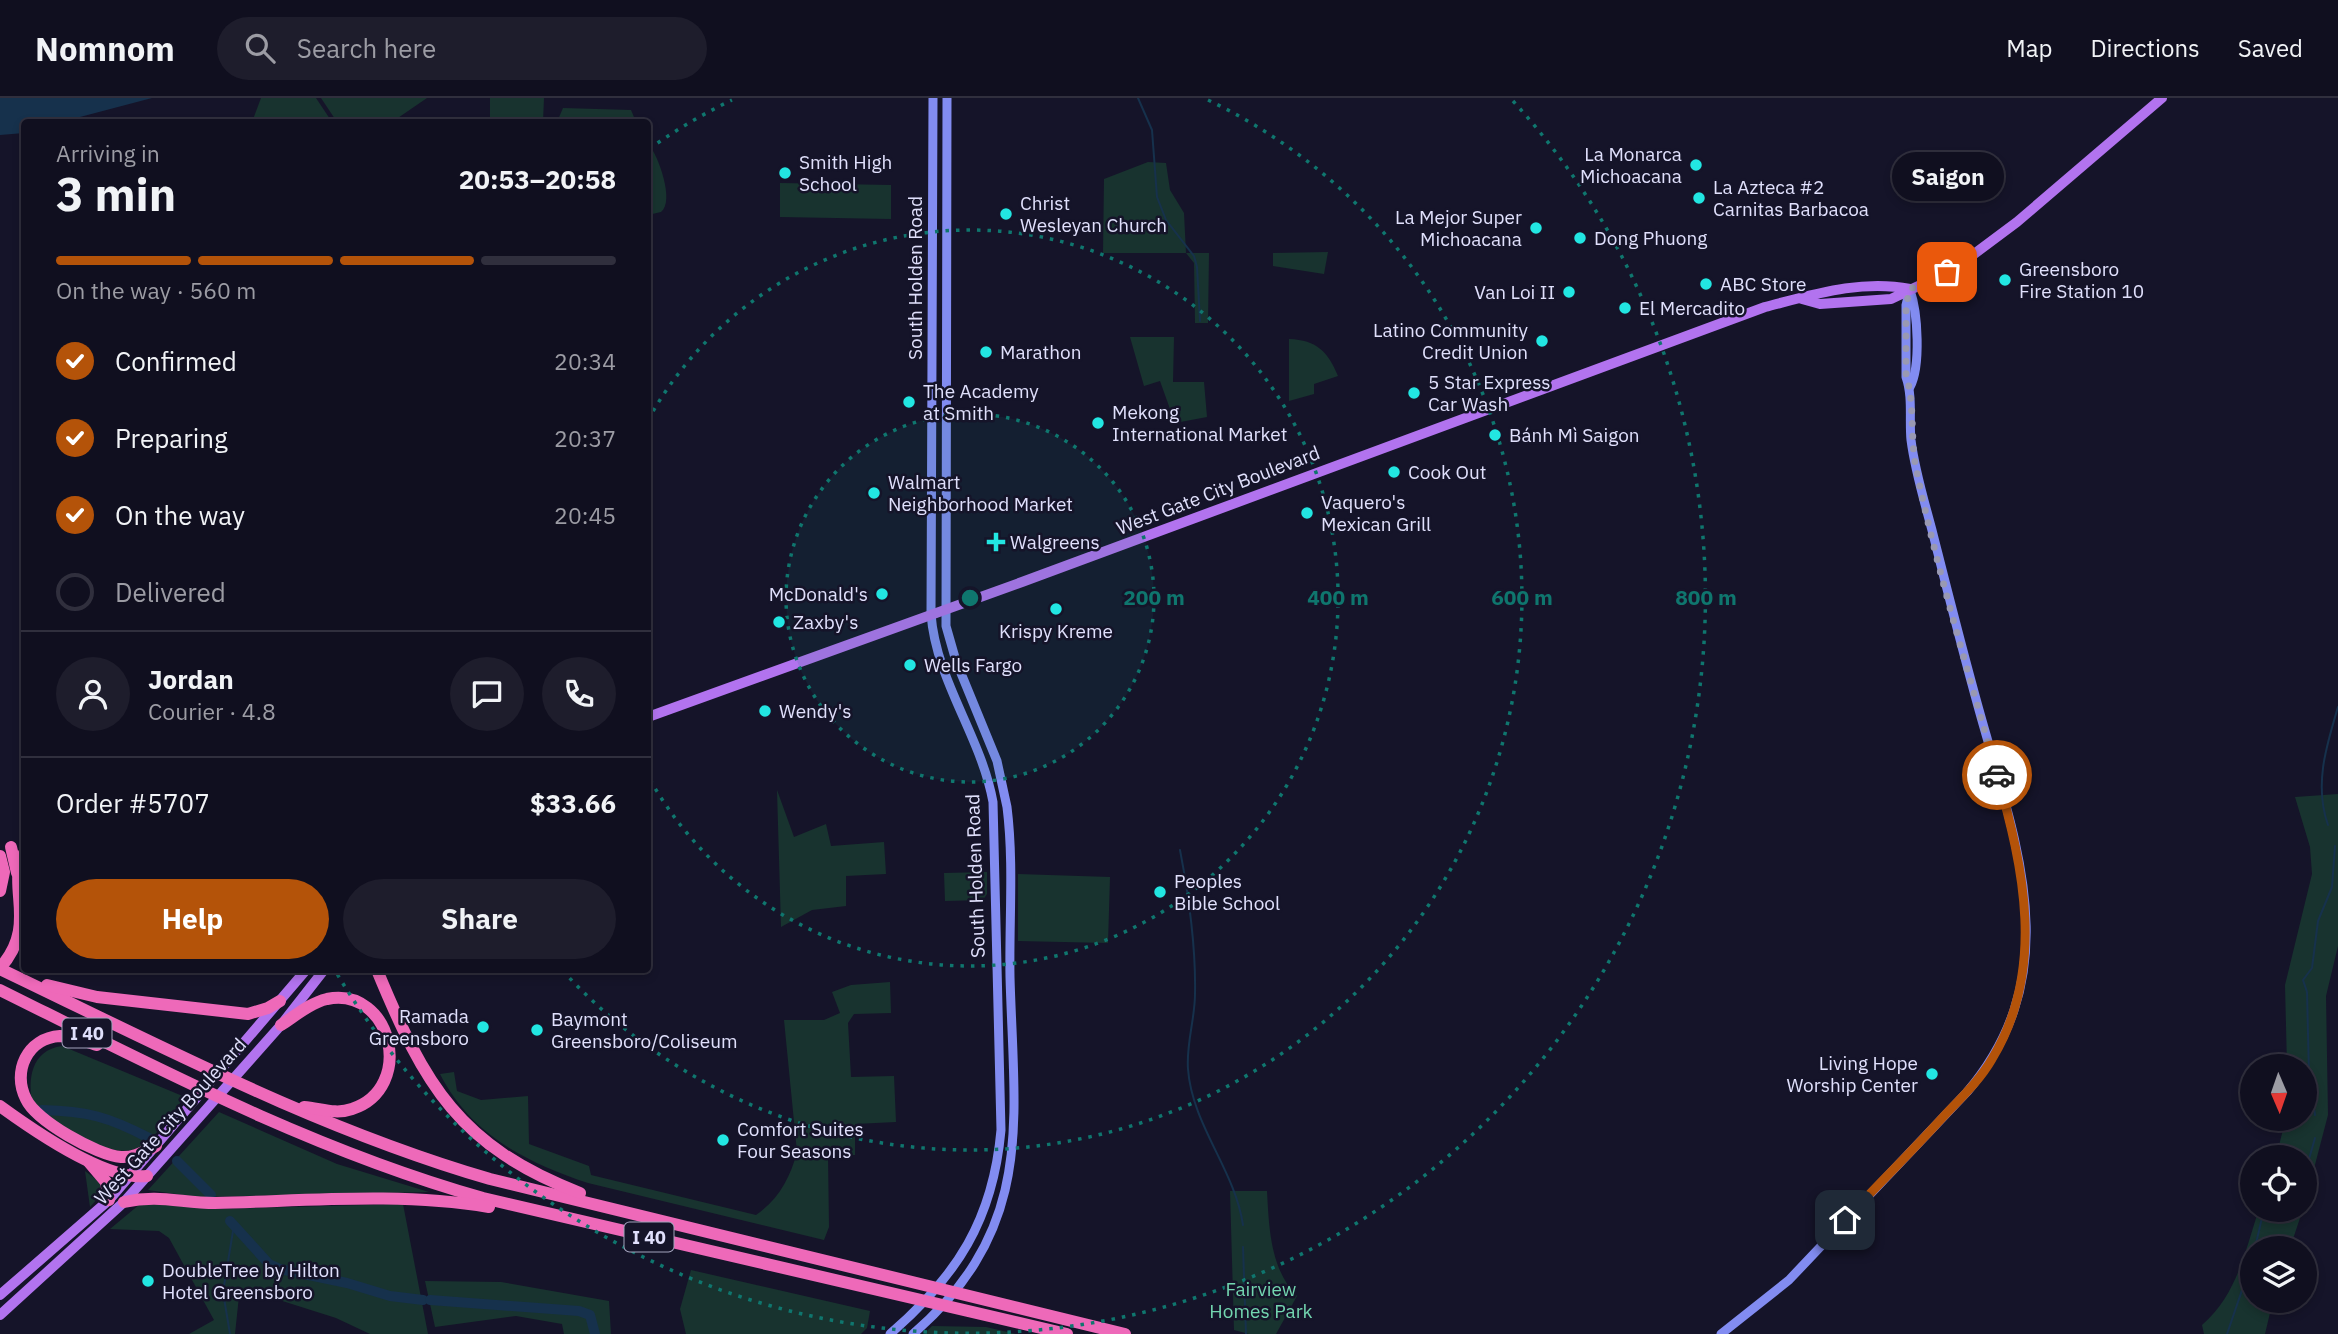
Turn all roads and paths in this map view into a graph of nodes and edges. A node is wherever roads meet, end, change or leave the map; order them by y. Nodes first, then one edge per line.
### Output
1 (933, 98) edge
2 (947, 98) edge
3 (2162, 98) edge
4 (1910, 289) junction
5 (946, 609) junction
6 (931, 614) junction
7 (651, 717) edge
8 (11, 847) dead end
9 (0, 856) edge
10 (21, 863) edge
11 (20, 887) junction
12 (0, 891) edge
13 (0, 969) edge
14 (303, 973) edge
15 (322, 973) edge
16 (378, 973) edge
17 (0, 990) edge
18 (279, 1001) junction
19 (281, 1025) junction
20 (170, 1074) junction
21 (0, 1106) edge
22 (286, 1106) junction
23 (156, 1146) junction
24 (86, 1159) junction
25 (131, 1175) junction
26 (147, 1176) junction
27 (109, 1200) junction
28 (124, 1202) junction
29 (623, 1210) junction
30 (617, 1228) junction
31 (0, 1295) edge
32 (0, 1315) edge
33 (890, 1334) edge
34 (913, 1334) edge
35 (1067, 1334) edge
36 (1125, 1334) edge
37 (1721, 1334) edge

1 - 6 main road, South Holden Road
2 - 5 main road, South Holden Road
3 - 4 main road, West Gate City Boulevard
4 - 5 main road, West Gate City Boulevard
4 - 37 main road
5 - 6 main road, West Gate City Boulevard
5 - 34 main road, South Holden Road
6 - 7 main road, West Gate City Boulevard
6 - 33 main road, South Holden Road
8 - 11 highway
9 - 12 highway
10 - 11 highway
11 - 13 highway
13 - 18 highway
13 - 22 highway, I 40
14 - 18 main road, West Gate City Boulevard
15 - 19 main road, West Gate City Boulevard
16 - 29 highway
17 - 20 highway, I 40
18 - 23 main road, West Gate City Boulevard
19 - 22 highway
19 - 26 main road, West Gate City Boulevard
20 - 23 highway
20 - 30 highway, I 40
21 - 24 highway
22 - 29 highway, I 40
23 - 25 main road, West Gate City Boulevard
24 - 25 highway
24 - 27 highway
25 - 26 highway
25 - 27 main road, West Gate City Boulevard
26 - 28 main road, West Gate City Boulevard
27 - 31 main road, West Gate City Boulevard
28 - 30 highway
28 - 32 main road, West Gate City Boulevard
29 - 36 highway, I 40
30 - 35 highway, I 40

